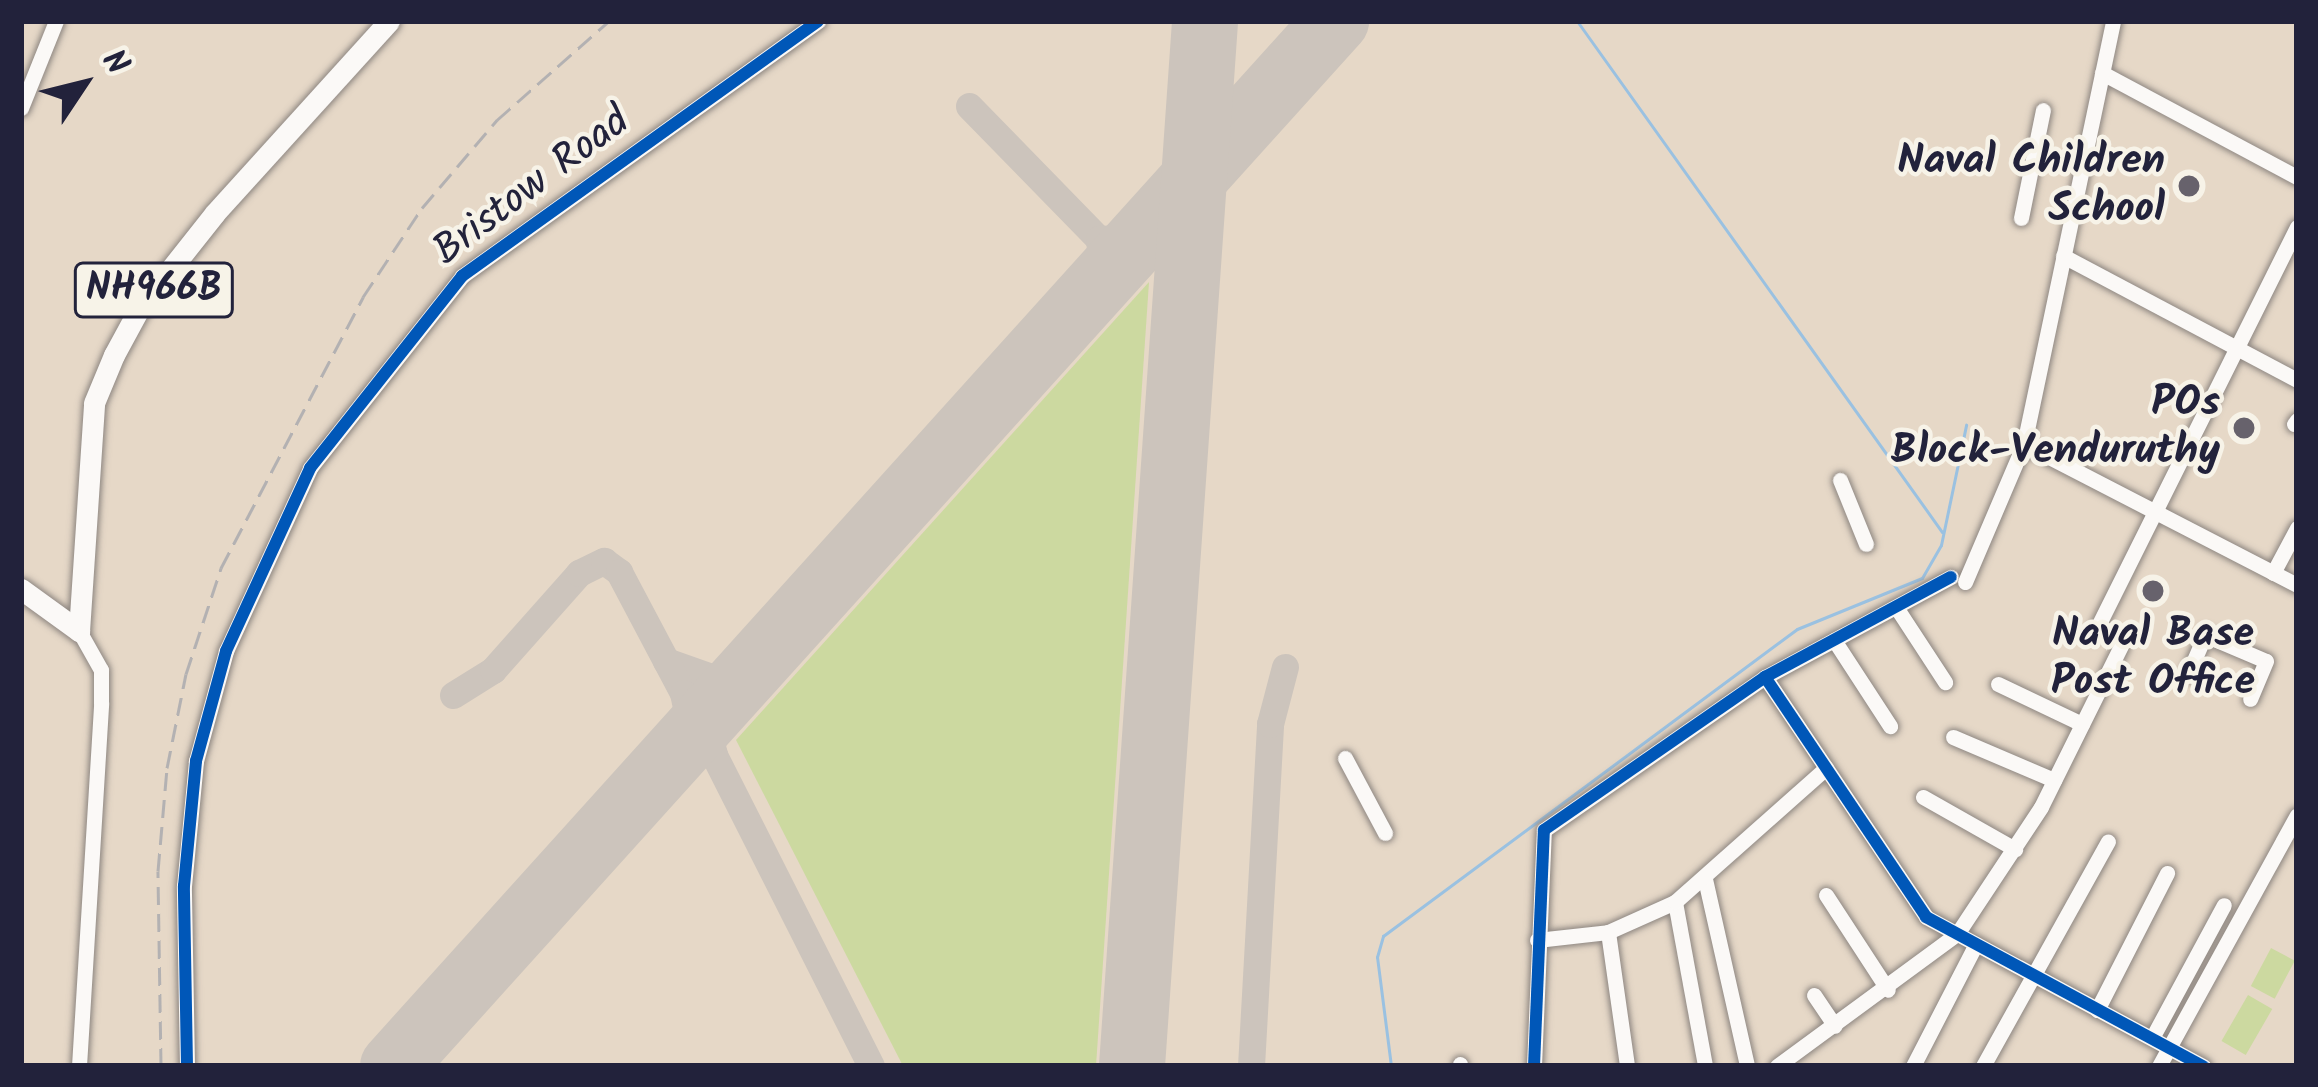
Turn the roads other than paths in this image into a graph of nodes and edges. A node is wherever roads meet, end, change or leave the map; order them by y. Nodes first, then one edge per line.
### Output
1 (56, 21) edge
2 (389, 21) edge
3 (818, 21) edge
4 (2113, 21) edge
5 (2102, 74) junction
6 (21, 108) edge
7 (2043, 110) dead end
8 (2297, 177) edge
9 (2021, 218) dead end
10 (2297, 227) edge
11 (2063, 256) junction
12 (2278, 268) junction
13 (2297, 279) edge
14 (2233, 349) junction
15 (2297, 380) edge
16 (2024, 444) junction
17 (1840, 480) dead end
18 (2156, 512) junction
19 (2297, 528) edge
20 (1866, 544) dead end
21 (2273, 573) junction
22 (2297, 585) edge
23 (21, 589) edge
24 (1896, 607) junction
25 (79, 631) junction
26 (2094, 634) dead end
27 (1834, 640) junction
28 (2121, 646) dead end
29 (2188, 674) dead end
30 (1765, 677) junction
31 (1945, 682) dead end
32 (1998, 684) dead end
33 (2250, 699) dead end
34 (2082, 724) junction
35 (1890, 727) dead end
36 (1953, 737) dead end
37 (1345, 758) dead end
38 (1826, 768) junction
39 (2054, 780) junction
40 (1923, 797) dead end
41 (2297, 815) edge
42 (1384, 833) dead end
43 (2108, 842) dead end
44 (2015, 849) junction
45 (2168, 874) dead end
46 (1705, 879) junction
47 (1826, 895) dead end
48 (1675, 902) junction
49 (2224, 904) dead end
50 (1608, 932) junction
51 (1957, 934) junction
52 (1537, 940) junction
53 (1976, 944) junction
54 (2036, 975) junction
55 (1888, 990) junction
56 (1814, 995) dead end
57 (2097, 1010) junction
58 (1835, 1026) junction
59 (2152, 1039) junction
60 (2169, 1048) junction
61 (79, 1066) edge
62 (187, 1066) edge
63 (1534, 1066) edge
64 (1627, 1066) edge
65 (1706, 1066) edge
66 (1748, 1066) edge
67 (1777, 1066) edge
68 (1913, 1066) edge
69 (1983, 1066) edge
70 (2159, 1066) edge
71 (2203, 1066) edge

1 - 6 street
2 - 25 highway, NH966B
3 - 62 street, Bristow Road
4 - 5 street
5 - 8 street
5 - 11 street
7 - 9 street
10 - 12 street
11 - 14 street
11 - 16 street
12 - 13 street
12 - 14 street
14 - 15 street
14 - 18 street
16 - 18 street
16 - 24 street
17 - 20 street
18 - 21 street
18 - 26 street
19 - 21 street
21 - 22 street
23 - 25 highway
24 - 27 street
24 - 31 street
25 - 61 street
27 - 30 street
27 - 35 street
28 - 34 street
29 - 33 street
30 - 38 street
30 - 52 street
32 - 34 street
34 - 39 street
36 - 39 street
37 - 42 street
38 - 46 street
38 - 51 street
39 - 44 street
40 - 44 street
41 - 60 street
43 - 54 street
44 - 51 street
45 - 57 street
46 - 48 street
46 - 66 street
47 - 55 street
48 - 50 street
48 - 65 street
49 - 59 street
50 - 52 street
50 - 64 street
51 - 53 street
51 - 55 street
52 - 63 street
53 - 54 street
53 - 68 street
54 - 57 street
54 - 69 street
55 - 58 street
56 - 58 street
57 - 59 street
58 - 67 street
59 - 60 street
60 - 70 street
60 - 71 street

